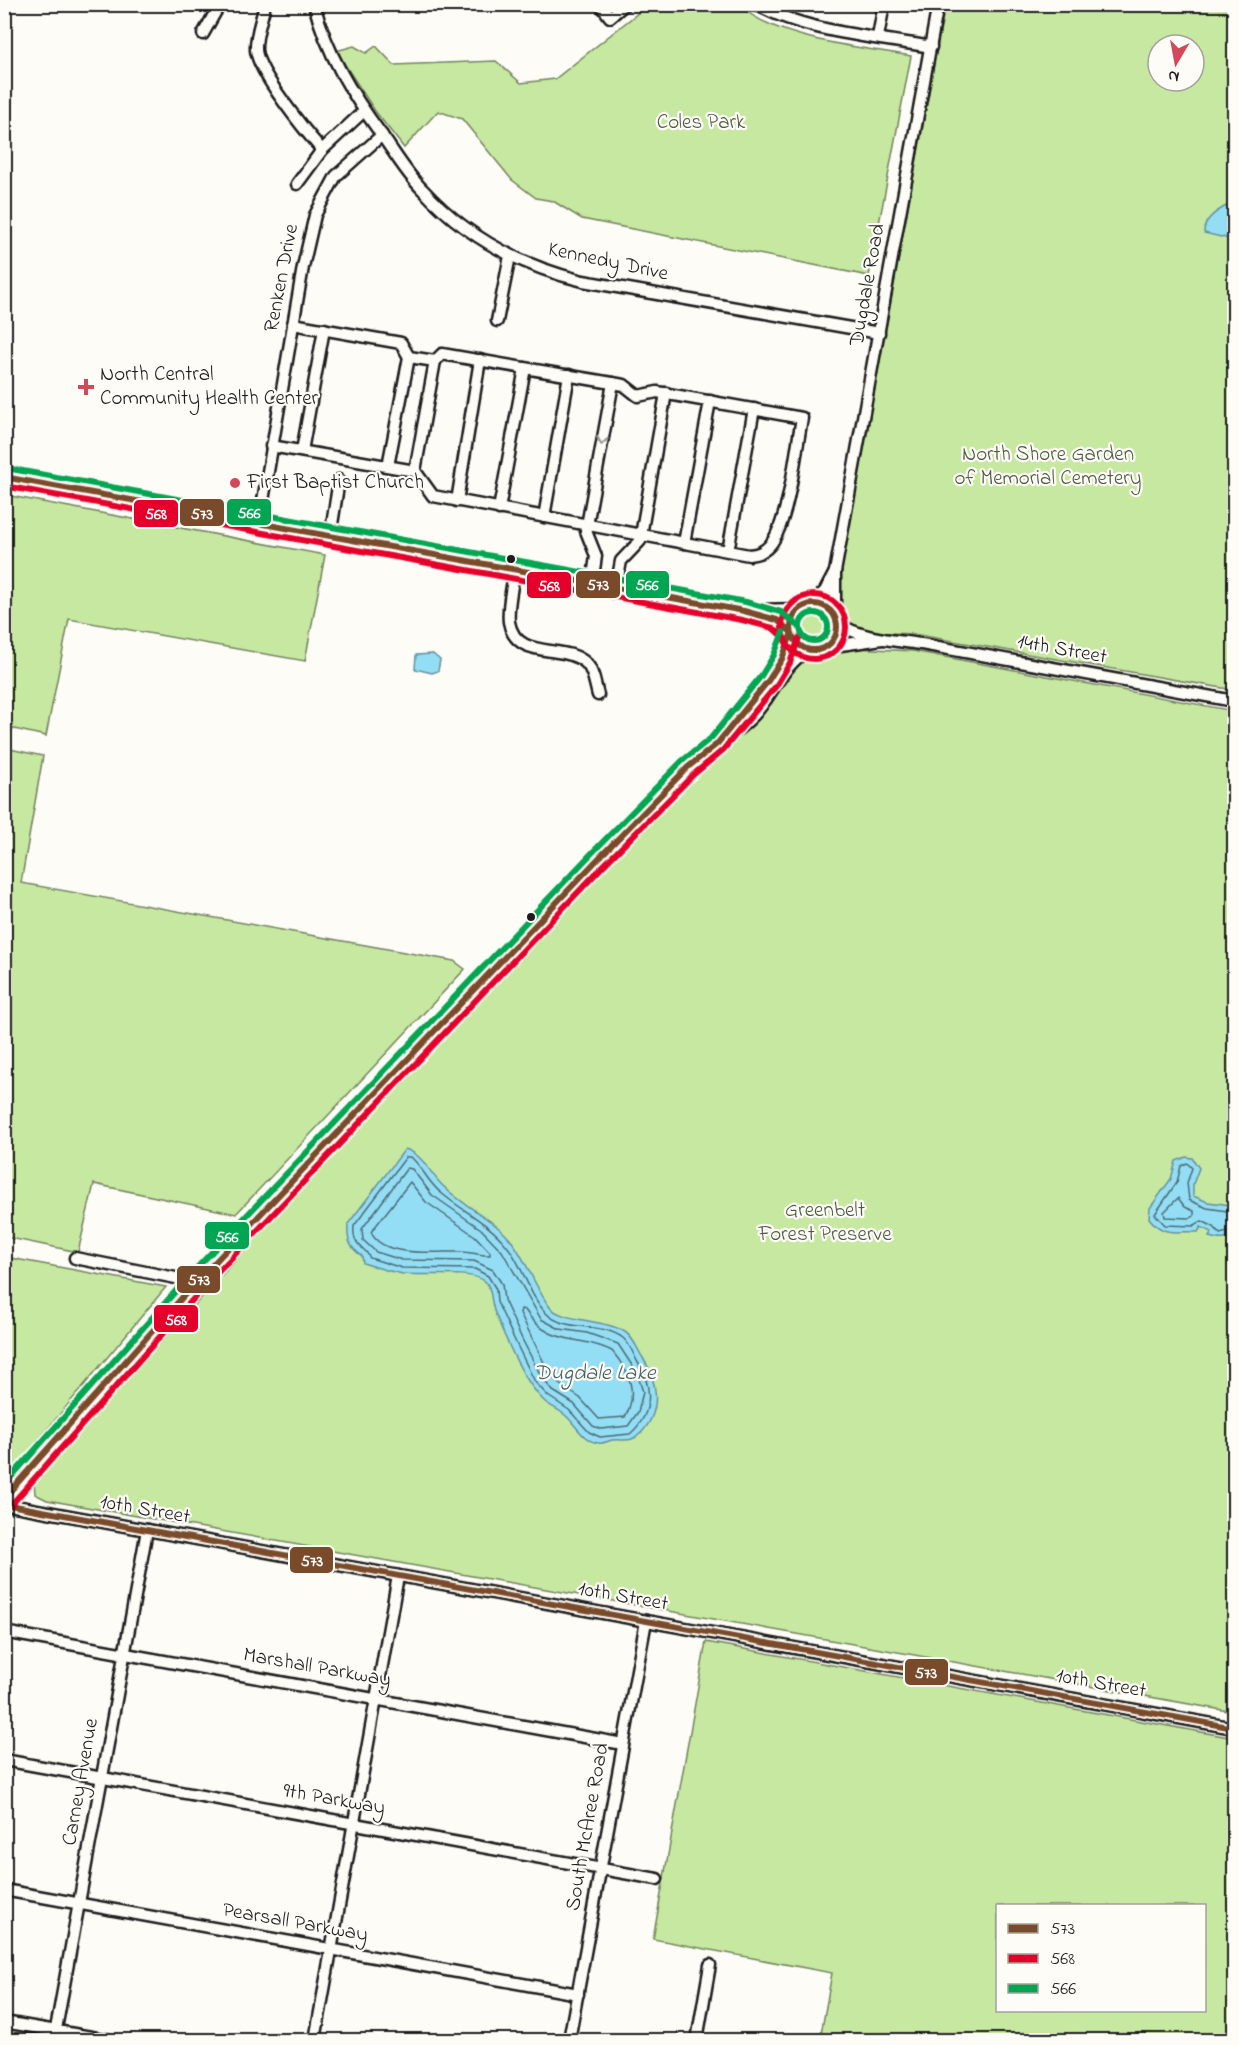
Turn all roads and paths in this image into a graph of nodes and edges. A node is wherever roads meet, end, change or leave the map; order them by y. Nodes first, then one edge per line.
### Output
1 (220, 4) edge
2 (265, 4) edge
3 (314, 4) edge
4 (600, 4) edge
5 (625, 4) edge
6 (756, 4) edge
7 (884, 4) edge
8 (938, 4) edge
9 (203, 34) dead end
10 (878, 37) junction
11 (930, 47) junction
12 (364, 111) junction
13 (382, 135) junction
14 (322, 150) junction
15 (297, 184) dead end
16 (510, 256) junction
17 (497, 321) dead end
18 (292, 324) junction
19 (324, 329) junction
20 (879, 333) junction
21 (409, 357) junction
22 (480, 360) junction
23 (435, 361) junction
24 (525, 368) junction
25 (569, 375) junction
26 (613, 383) junction
27 (666, 393) junction
28 (710, 401) junction
29 (754, 409) junction
30 (271, 446) junction
31 (302, 451) junction
32 (388, 466) junction
33 (415, 471) junction
34 (4, 477) edge
35 (339, 480) dead end
36 (457, 501) junction
37 (499, 509) junction
38 (544, 517) junction
39 (259, 524) junction
40 (587, 525) junction
41 (641, 535) junction
42 (330, 537) junction
43 (684, 543) junction
44 (728, 551) junction
45 (514, 570) junction
46 (835, 572) junction
47 (592, 584) junction
48 (616, 588) junction
49 (812, 604) junction
50 (798, 609) junction
51 (744, 610) junction
52 (836, 620) junction
53 (791, 633) junction
54 (882, 639) junction
55 (827, 647) junction
56 (809, 650) junction
57 (598, 695) dead end
58 (1234, 701) edge
59 (717, 744) junction
60 (75, 1258) dead end
61 (196, 1282) junction
62 (4, 1498) edge
63 (4, 1504) edge
64 (147, 1530) junction
65 (398, 1576) junction
66 (646, 1621) junction
67 (4, 1632) edge
68 (124, 1653) junction
69 (376, 1699) junction
70 (1234, 1728) edge
71 (623, 1744) junction
72 (4, 1760) edge
73 (101, 1778) junction
74 (354, 1824) junction
75 (601, 1868) junction
76 (657, 1879) dead end
77 (4, 1890) edge
78 (79, 1903) junction
79 (331, 1949) junction
80 (710, 1965) dead end
81 (578, 1994) junction
82 (4, 2022) edge
83 (55, 2036) edge
84 (109, 2040) edge
85 (315, 2040) edge
86 (569, 2040) edge
87 (697, 2040) edge

1 - 9 street
2 - 14 street
3 - 12 street, Kennedy Drive
4 - 5 street
6 - 10 street
7 - 10 street
8 - 11 street, Dugdale Road
10 - 11 street
11 - 20 street, Dugdale Road
12 - 13 street, Kennedy Drive
12 - 14 street
13 - 16 street, Kennedy Drive
13 - 18 street, Renken Drive
14 - 15 street
16 - 17 street
16 - 20 street, Kennedy Drive
18 - 19 street
18 - 30 street, Renken Drive
19 - 21 street
19 - 31 street
20 - 46 street, Dugdale Road
21 - 23 street
21 - 32 street
22 - 23 street
22 - 24 street
22 - 36 street
23 - 33 street
24 - 25 street
24 - 37 street
25 - 26 street
25 - 38 street
26 - 27 street
26 -> 40 street
27 - 28 street
27 - 41 street
28 - 29 street
28 - 43 street
29 - 44 street
29 - 44 street
30 - 31 street
30 - 39 street, Renken Drive
31 - 32 street
32 - 33 street
33 - 36 street
34 - 39 street
35 - 42 street
36 - 37 street
37 - 38 street
38 - 40 street
39 - 42 street
40 - 41 street
40 - 47 street
41 - 43 street
41 - 48 street
42 - 45 street
43 - 44 street
45 - 47 street
45 - 57 street
46 - 49 street
46 - 52 street
47 - 48 street
48 - 51 street
49 - 50 street
49 - 52 street
50 - 51 street
50 - 53 street
51 - 53 street
52 - 54 street, 14th Street
52 - 55 street
53 - 56 street
53 - 59 street
54 - 55 street, 14th Street
54 - 58 street, 14th Street
55 - 56 street
56 - 59 street
59 - 61 street
60 - 61 street
61 - 62 street
63 - 64 street, 10th Street
64 - 65 street, 10th Street
64 - 68 street, Carney Avenue
65 - 66 street, 10th Street
65 - 69 street
66 - 70 street, 10th Street
66 - 71 street, South McAree Road
67 - 68 street, Marshall Parkway
68 - 69 street, Marshall Parkway
68 - 73 street, Carney Avenue
69 - 71 street, Marshall Parkway
69 - 74 street
71 - 75 street, South McAree Road
72 - 73 street, 9th Parkway
73 - 74 street, 9th Parkway
73 - 78 street, Carney Avenue
74 - 75 street, 9th Parkway
74 - 79 street
75 - 76 street, 9th Parkway
75 - 81 street, South McAree Road
77 - 78 street, Pearsall Parkway
78 - 79 street, Pearsall Parkway
78 - 83 street, Carney Avenue
79 - 81 street, Pearsall Parkway
79 - 85 street
80 - 87 street
81 - 86 street, South McAree Road
82 - 83 street
83 - 84 street

